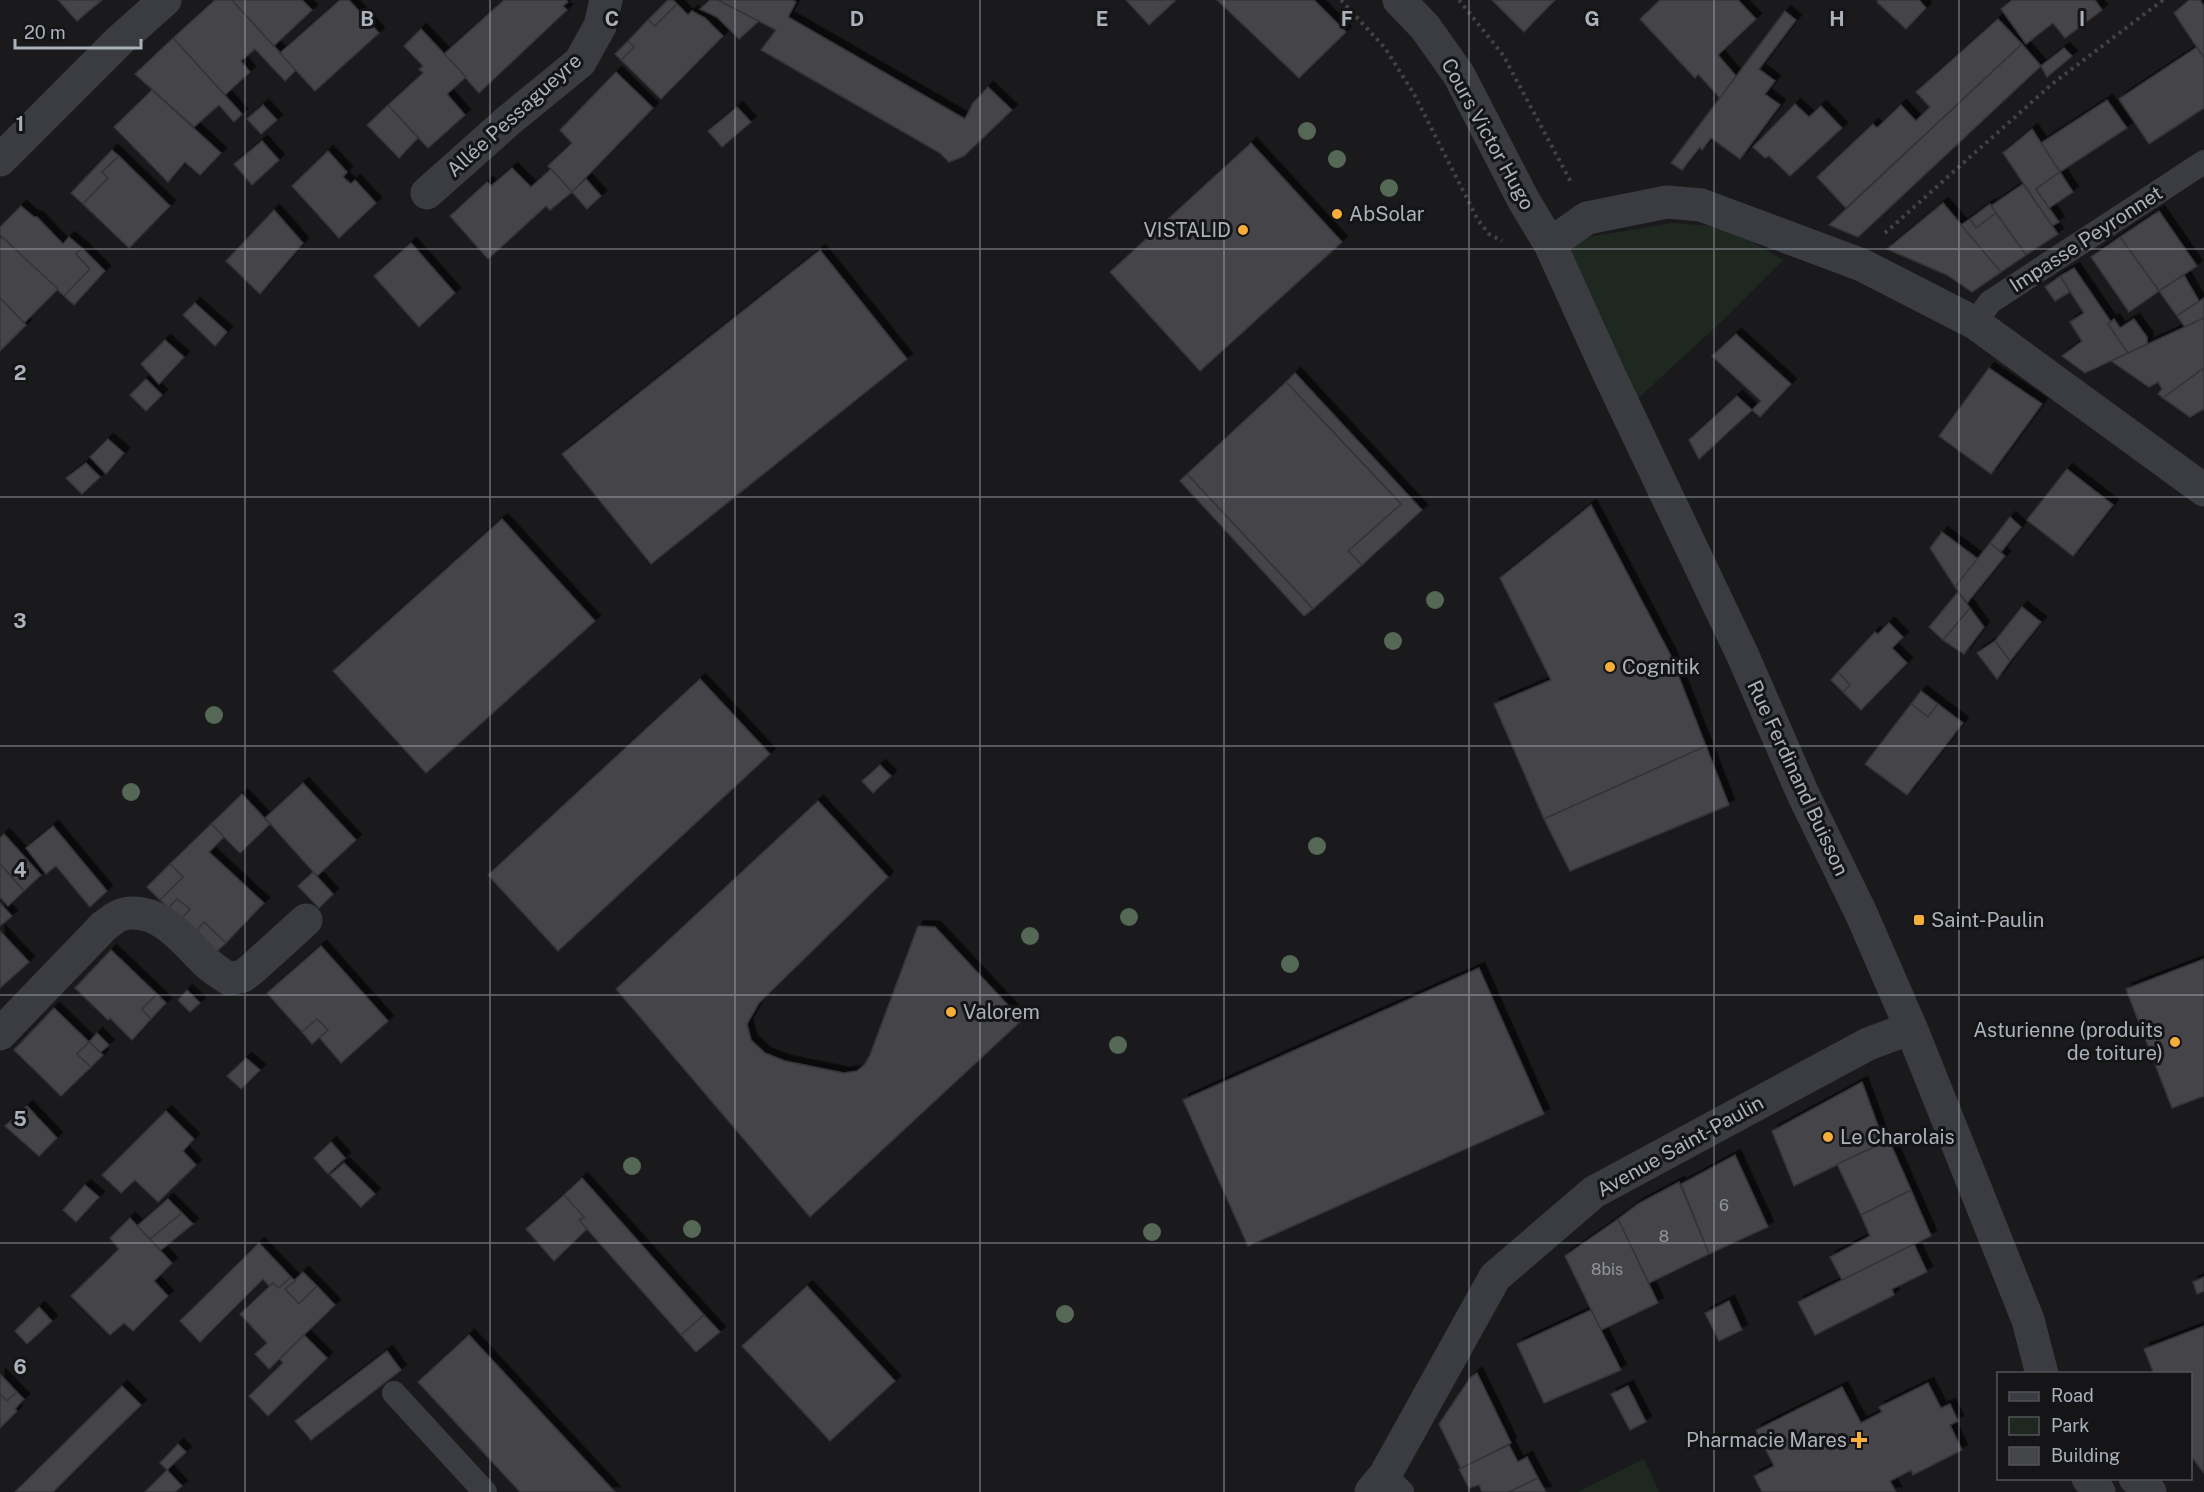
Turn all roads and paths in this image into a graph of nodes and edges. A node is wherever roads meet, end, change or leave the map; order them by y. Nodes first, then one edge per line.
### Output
1 (165, 0) edge
2 (606, 0) edge
3 (1399, 0) edge
4 (2163, 0) edge
5 (0, 160) edge
6 (2204, 162) edge
7 (427, 193) dead end
8 (1551, 244) junction
9 (1862, 265) junction
10 (1975, 323) junction
11 (2204, 490) edge
12 (306, 920) dead end
13 (1911, 1028) junction
14 (0, 1034) edge
15 (2028, 1320) junction
16 (2041, 1372) edge
17 (2059, 1372) edge
18 (394, 1393) dead end
19 (2089, 1480) edge
20 (2136, 1480) edge
21 (1386, 1486) edge
22 (485, 1492) edge
23 (2099, 1492) edge
24 (2150, 1492) edge

1 - 5 street
2 - 7 street, Allée Pessagueyre
3 - 8 street, Cours Victor Hugo
4 - 9 path
6 - 10 lane, Impasse Peyronnet
8 - 9 street
8 - 13 street, Rue Ferdinand Buisson
9 - 10 street
10 - 11 street
12 - 14 street
13 - 15 street, Rue Ferdinand Buisson
13 - 21 street, Avenue Saint-Paulin
15 - 16 street, Rue Ferdinand Buisson
15 - 17 street, Rue Ferdinand Buisson
18 - 22 lane
19 - 23 street
20 - 24 street

